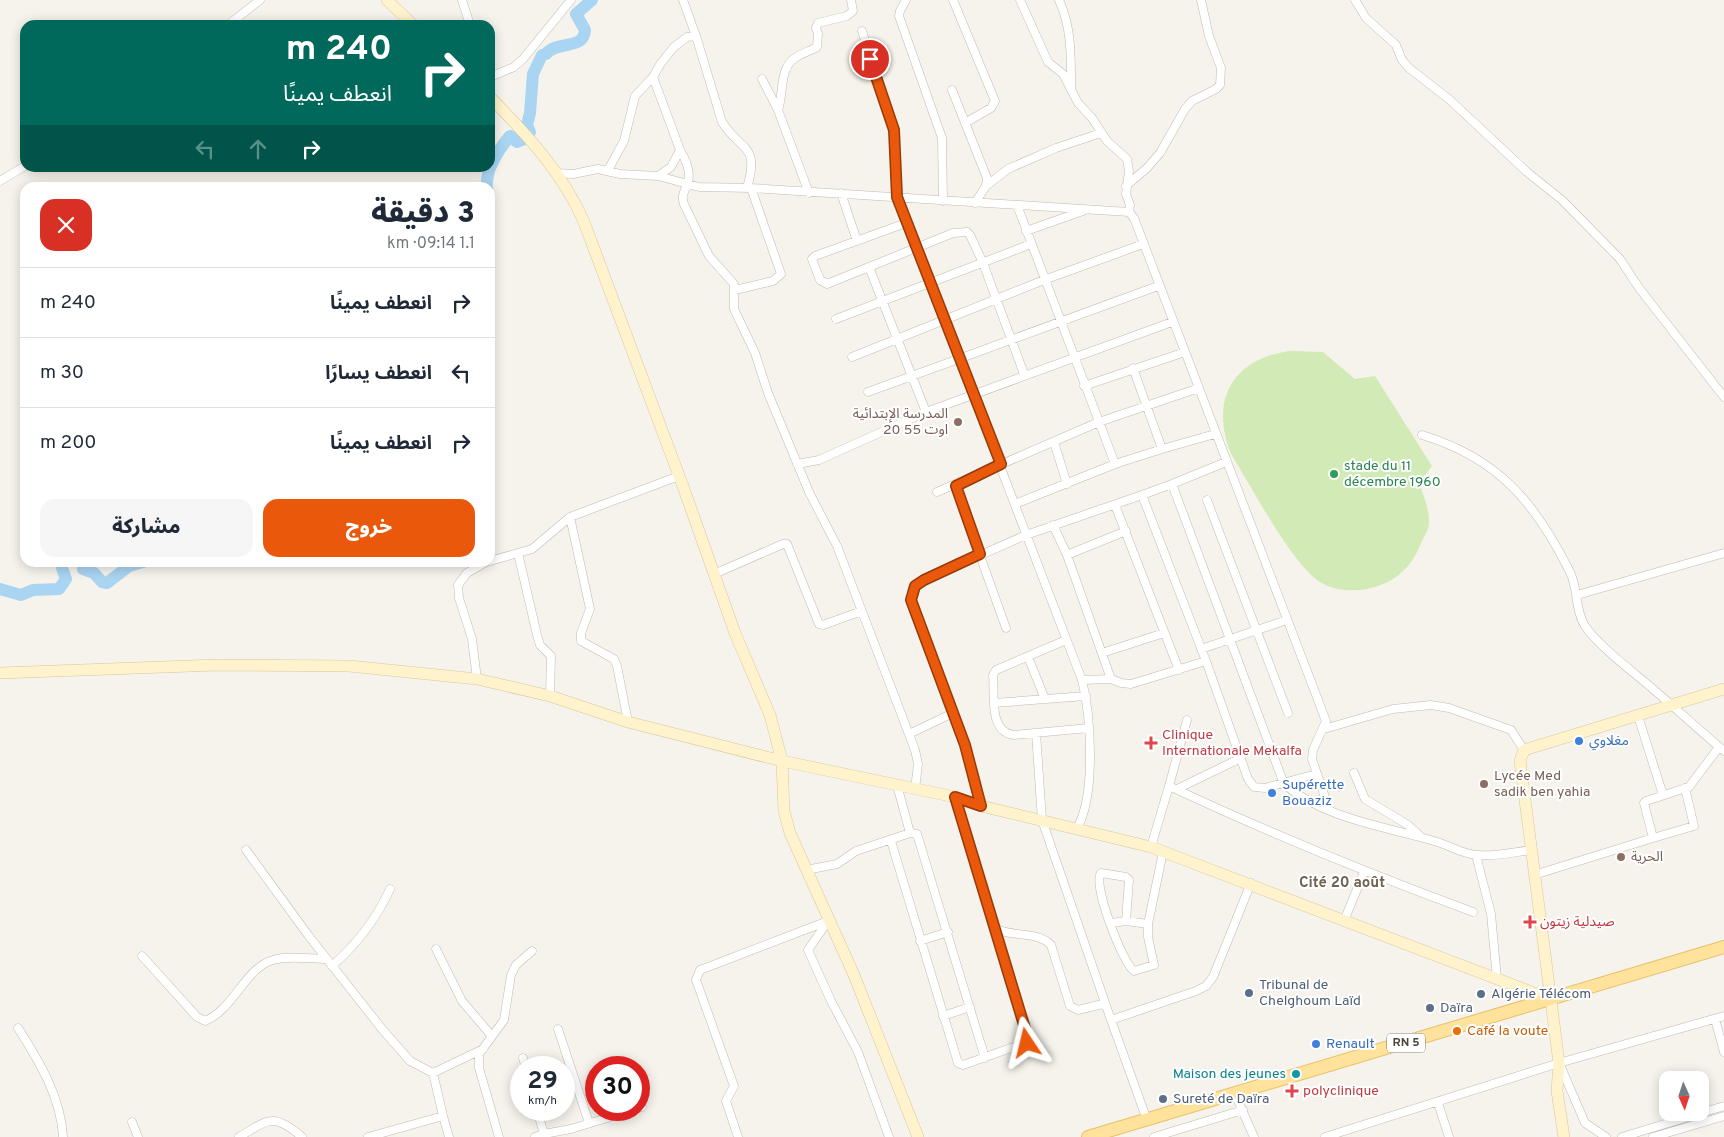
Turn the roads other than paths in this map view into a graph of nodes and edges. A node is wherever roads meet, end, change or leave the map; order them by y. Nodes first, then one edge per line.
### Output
1 (260, 0) edge
2 (387, 0) edge
3 (462, 0) edge
4 (571, 0) edge
5 (683, 0) edge
6 (851, 0) edge
7 (906, 0) edge
8 (953, 0) edge
9 (1020, 0) edge
10 (1059, 0) edge
11 (1201, 0) edge
12 (1355, 0) edge
13 (234, 20) edge
14 (409, 20) edge
15 (468, 20) edge
16 (862, 32) dead end
17 (696, 36) junction
18 (495, 75) edge
19 (653, 77) junction
20 (762, 79) dead end
21 (952, 90) dead end
22 (1071, 90) junction
23 (495, 102) edge
24 (778, 110) junction
25 (965, 124) junction
26 (1101, 133) junction
27 (680, 150) junction
28 (20, 169) edge
29 (608, 170) junction
30 (556, 173) junction
31 (658, 176) junction
32 (0, 180) edge
33 (688, 184) junction
34 (986, 186) junction
35 (1126, 186) junction
36 (749, 188) junction
37 (810, 193) junction
38 (841, 194) junction
39 (897, 197) junction
40 (943, 201) junction
41 (975, 203) junction
42 (1017, 205) junction
43 (1088, 210) junction
44 (1129, 212) junction
45 (906, 223) junction
46 (1026, 231) junction
47 (857, 241) junction
48 (1031, 244) junction
49 (1142, 244) junction
50 (916, 248) junction
51 (983, 262) junction
52 (869, 267) junction
53 (1044, 280) junction
54 (930, 281) junction
55 (1158, 286) junction
56 (735, 290) junction
57 (996, 299) junction
58 (882, 302) junction
59 (836, 319) dead end
60 (1062, 320) junction
61 (945, 321) junction
62 (1172, 322) junction
63 (1012, 339) junction
64 (897, 340) junction
65 (1185, 352) junction
66 (852, 357) dead end
67 (1074, 357) junction
68 (959, 358) junction
69 (1134, 368) junction
70 (1024, 374) junction
71 (912, 375) junction
72 (1084, 386) junction
73 (1199, 388) junction
74 (868, 392) dead end
75 (973, 394) junction
76 (1724, 397) edge
77 (1147, 405) junction
78 (926, 412) junction
79 (1099, 422) junction
80 (1215, 434) junction
81 (1422, 435) dead end
82 (1054, 442) junction
83 (1162, 449) junction
84 (1226, 462) junction
85 (797, 464) junction
86 (1001, 464) junction
87 (1115, 464) junction
88 (679, 476) junction
89 (1066, 484) junction
90 (1172, 484) junction
91 (956, 486) junction
92 (938, 492) dead end
93 (1142, 495) junction
94 (1207, 500) dead end
95 (1015, 504) junction
96 (1115, 506) junction
97 (570, 517) junction
98 (1053, 525) junction
99 (1126, 531) junction
100 (1026, 535) junction
101 (1724, 553) edge
102 (518, 554) junction
103 (980, 554) junction
104 (1066, 555) junction
105 (495, 560) edge
106 (477, 567) edge
107 (714, 574) junction
108 (1577, 596) junction
109 (862, 611) junction
110 (1287, 620) junction
111 (1006, 628) dead end
112 (1258, 630) junction
113 (1164, 633) junction
114 (1231, 639) junction
115 (1066, 640) junction
116 (1201, 649) junction
117 (1102, 653) junction
118 (1028, 657) junction
119 (1206, 661) junction
120 (1179, 670) junction
121 (0, 673) edge
122 (1111, 678) junction
123 (477, 679) junction
124 (1082, 680) junction
125 (1724, 688) edge
126 (550, 696) junction
127 (1086, 696) junction
128 (1045, 699) junction
129 (994, 703) junction
130 (1672, 705) junction
131 (953, 713) junction
132 (1288, 713) dead end
133 (1638, 716) junction
134 (1187, 720) dead end
135 (628, 722) junction
136 (1089, 728) junction
137 (1324, 729) junction
138 (1036, 733) junction
139 (909, 734) junction
140 (1722, 749) edge
141 (1524, 750) junction
142 (1241, 758) junction
143 (782, 761) junction
144 (1354, 773) dead end
145 (1316, 774) junction
146 (1284, 784) junction
147 (897, 785) junction
148 (1173, 787) junction
149 (1685, 788) junction
150 (915, 789) junction
151 (1663, 795) junction
152 (955, 797) junction
153 (981, 806) junction
154 (1329, 810) junction
155 (1042, 820) junction
156 (1077, 828) junction
157 (910, 833) junction
158 (1421, 837) junction
159 (1652, 838) junction
160 (891, 841) junction
161 (1151, 847) junction
162 (246, 850) dead end
163 (1531, 850) junction
164 (1163, 852) junction
165 (1476, 856) junction
166 (806, 870) junction
167 (1364, 872) junction
168 (1534, 875) junction
169 (1251, 883) junction
170 (390, 889) dead end
171 (1473, 912) dead end
172 (828, 921) junction
173 (1126, 921) junction
174 (1344, 921) junction
175 (1111, 923) junction
176 (1148, 924) junction
177 (995, 928) junction
178 (948, 932) junction
179 (920, 941) junction
180 (1724, 947) edge
181 (436, 949) dead end
182 (532, 950) dead end
183 (142, 956) dead end
184 (326, 959) junction
185 (332, 966) junction
186 (1497, 980) junction
187 (1550, 999) junction
188 (1103, 1004) junction
189 (970, 1007) junction
190 (943, 1016) junction
191 (1724, 1016) edge
192 (1715, 1019) junction
193 (1111, 1020) junction
194 (18, 1028) dead end
195 (558, 1029) dead end
196 (491, 1035) junction
197 (483, 1049) junction
198 (1724, 1052) edge
199 (986, 1058) junction
200 (1559, 1063) junction
201 (433, 1073) junction
202 (1572, 1090) junction
203 (1558, 1091) junction
204 (1235, 1094) junction
205 (1438, 1103) junction
206 (1724, 1106) edge
207 (1243, 1110) junction
208 (443, 1116) junction
209 (1724, 1116) edge
210 (1147, 1120) junction
211 (540, 1121) edge
212 (598, 1121) edge
213 (132, 1122) dead end
214 (589, 1124) junction
215 (572, 1133) edge
216 (544, 1134) junction
217 (64, 1137) edge
218 (138, 1137) edge
219 (239, 1137) edge
220 (302, 1137) edge
221 (368, 1137) edge
222 (449, 1137) edge
223 (499, 1137) edge
224 (535, 1137) edge
225 (738, 1137) edge
226 (889, 1137) edge
227 (918, 1137) edge
228 (1088, 1137) edge
229 (1154, 1137) edge
230 (1254, 1137) edge
231 (1325, 1137) edge
232 (1449, 1137) edge
233 (1564, 1137) edge
234 (1606, 1137) edge
235 (1622, 1137) edge
236 (1653, 1137) edge

1 - 13 street
2 - 14 street
3 - 15 street
4 - 18 street
5 - 17 street
6 - 24 street
7 - 40 street
8 - 25 street
9 - 22 street
10 - 22 street
11 - 35 street
12 - 76 street
16 - 39 street
17 - 19 street
17 - 36 street
19 - 27 street
19 - 29 street
20 - 24 street
21 - 25 street
22 - 26 street
23 - 30 street
24 - 37 street
25 - 34 street
26 - 34 street
26 - 35 street
27 - 31 street
27 - 33 street
28 - 32 street
29 - 30 street
29 - 31 street
30 - 88 street
31 - 33 street
33 - 36 street
33 - 56 street
34 - 41 street
35 - 44 street
36 - 37 street
36 - 56 street
37 - 38 street
38 - 39 street
38 - 47 street
39 - 40 street
39 - 45 street
40 - 41 street
41 - 42 street
42 - 43 street
42 - 46 street
43 - 44 street
43 - 46 street
44 - 49 street
45 - 47 street
45 - 50 street
46 - 48 street
47 - 52 street
48 - 51 street
48 - 53 street
49 - 53 street
49 - 55 street
50 - 51 street
50 - 52 street
50 - 54 street
51 - 54 street
51 - 57 street
52 - 58 street
53 - 57 street
53 - 60 street
54 - 58 street
54 - 61 street
55 - 60 street
55 - 62 street
56 - 85 street
57 - 61 street
57 - 63 street
58 - 59 street
58 - 64 street
60 - 63 street
60 - 67 street
61 - 64 street
61 - 68 street
62 - 65 street
62 - 67 street
63 - 68 street
63 - 70 street
64 - 66 street
64 - 71 street
65 - 69 street
65 - 73 street
67 - 70 street
67 - 72 street
68 - 71 street
68 - 75 street
69 - 72 street
69 - 77 street
70 - 75 street
71 - 74 street
71 - 78 street
72 - 79 street
73 - 77 street
73 - 80 street
75 - 78 street
75 - 86 street
77 - 79 street
77 - 83 street
78 - 85 street
79 - 82 street
79 - 87 street
80 - 83 street
80 - 84 street
81 - 108 street
82 - 86 street
82 - 89 street
83 - 87 street
84 - 90 street
84 - 110 street
85 - 109 street
86 - 91 street
86 - 95 street
87 - 89 street
88 - 97 street
88 - 107 street
89 - 95 street
90 - 93 street
90 - 114 street
91 - 92 street
91 - 103 street
93 - 96 street
93 - 116 street
94 - 112 street
95 - 100 street
96 - 98 street
96 - 99 street
97 - 102 street
97 - 135 street
98 - 100 street
98 - 104 street
99 - 104 street
99 - 113 street
100 - 103 street
100 - 115 street
101 - 108 street
102 - 105 street
102 - 126 street
103 - 111 street
103 - 131 street
104 - 117 street
106 - 123 street
107 - 109 street
107 - 143 street
108 - 130 street
109 - 139 street
110 - 112 street
110 - 137 street
112 - 114 street
112 - 132 street
113 - 117 street
113 - 120 street
114 - 116 street
114 - 146 street
115 - 118 street
115 - 124 street
116 - 119 street
117 - 122 street
118 - 128 street
118 - 129 street
119 - 120 street
119 - 142 street
120 - 122 street
121 - 123 street
122 - 124 street
123 - 126 street
124 - 127 street
125 - 130 street
126 - 135 street
127 - 128 street
127 - 136 street
128 - 129 street
129 - 138 street
130 - 133 street
130 - 140 street
131 - 139 street
131 - 153 street
133 - 141 street
133 - 151 street
134 - 148 street
135 - 143 street
136 - 138 street
136 - 156 street
137 - 141 street
137 - 145 street
138 - 155 street
139 - 150 street
140 - 149 street
141 - 163 street
142 - 146 street
142 - 148 street
143 - 147 street
143 - 166 street
144 - 158 street
145 - 146 street
145 - 154 street
146 - 154 street
147 - 150 street
147 - 157 street
148 - 161 street
148 - 167 street
149 - 151 street
149 - 159 street
150 - 152 street
151 - 159 street
152 - 153 street
152 - 177 street
153 - 155 street
154 - 158 street
155 - 156 street
155 - 188 street
156 - 161 street
157 - 160 street
157 - 178 street
158 - 165 street
159 - 168 street
160 - 166 street
160 - 179 street
161 - 164 street
162 - 184 street
163 - 165 street
163 - 168 street
164 - 169 street
164 - 176 street
165 - 186 street
166 - 172 street
167 - 171 street
167 - 174 street
168 - 187 street
169 - 174 street
169 - 193 street
170 - 185 street
172 - 225 street
172 - 226 street
172 - 227 street
173 - 175 street
173 - 175 street
173 - 176 street
174 - 186 street
175 - 176 street
177 - 188 street
177 - 199 street
178 - 179 street
178 - 189 street
179 - 190 street
180 - 187 main road, RN 5
181 - 196 street
182 - 196 street
183 - 184 street
184 - 185 street
185 - 201 street
186 - 187 street
187 - 200 street
187 - 204 main road, RN 5
188 - 193 street
189 - 190 street
189 - 199 street
190 - 199 street
191 - 192 street
192 - 198 street
192 - 200 street
193 - 210 street
194 - 217 street
195 - 214 street
196 - 197 street
197 - 201 street
197 - 223 street
200 - 202 street
200 - 203 street
200 - 205 street
201 - 208 street
202 - 203 street
202 - 234 street
203 - 233 street
204 - 207 street
204 - 210 main road, RN 5
205 - 231 street
205 - 232 street
206 - 235 street
207 - 229 street
207 - 230 street
208 - 221 street
208 - 222 street
209 - 236 street
210 - 228 main road, RN 5
211 - 216 street
212 - 214 street
213 - 218 street
214 - 215 street
215 - 216 street
216 - 224 street
219 - 220 street

